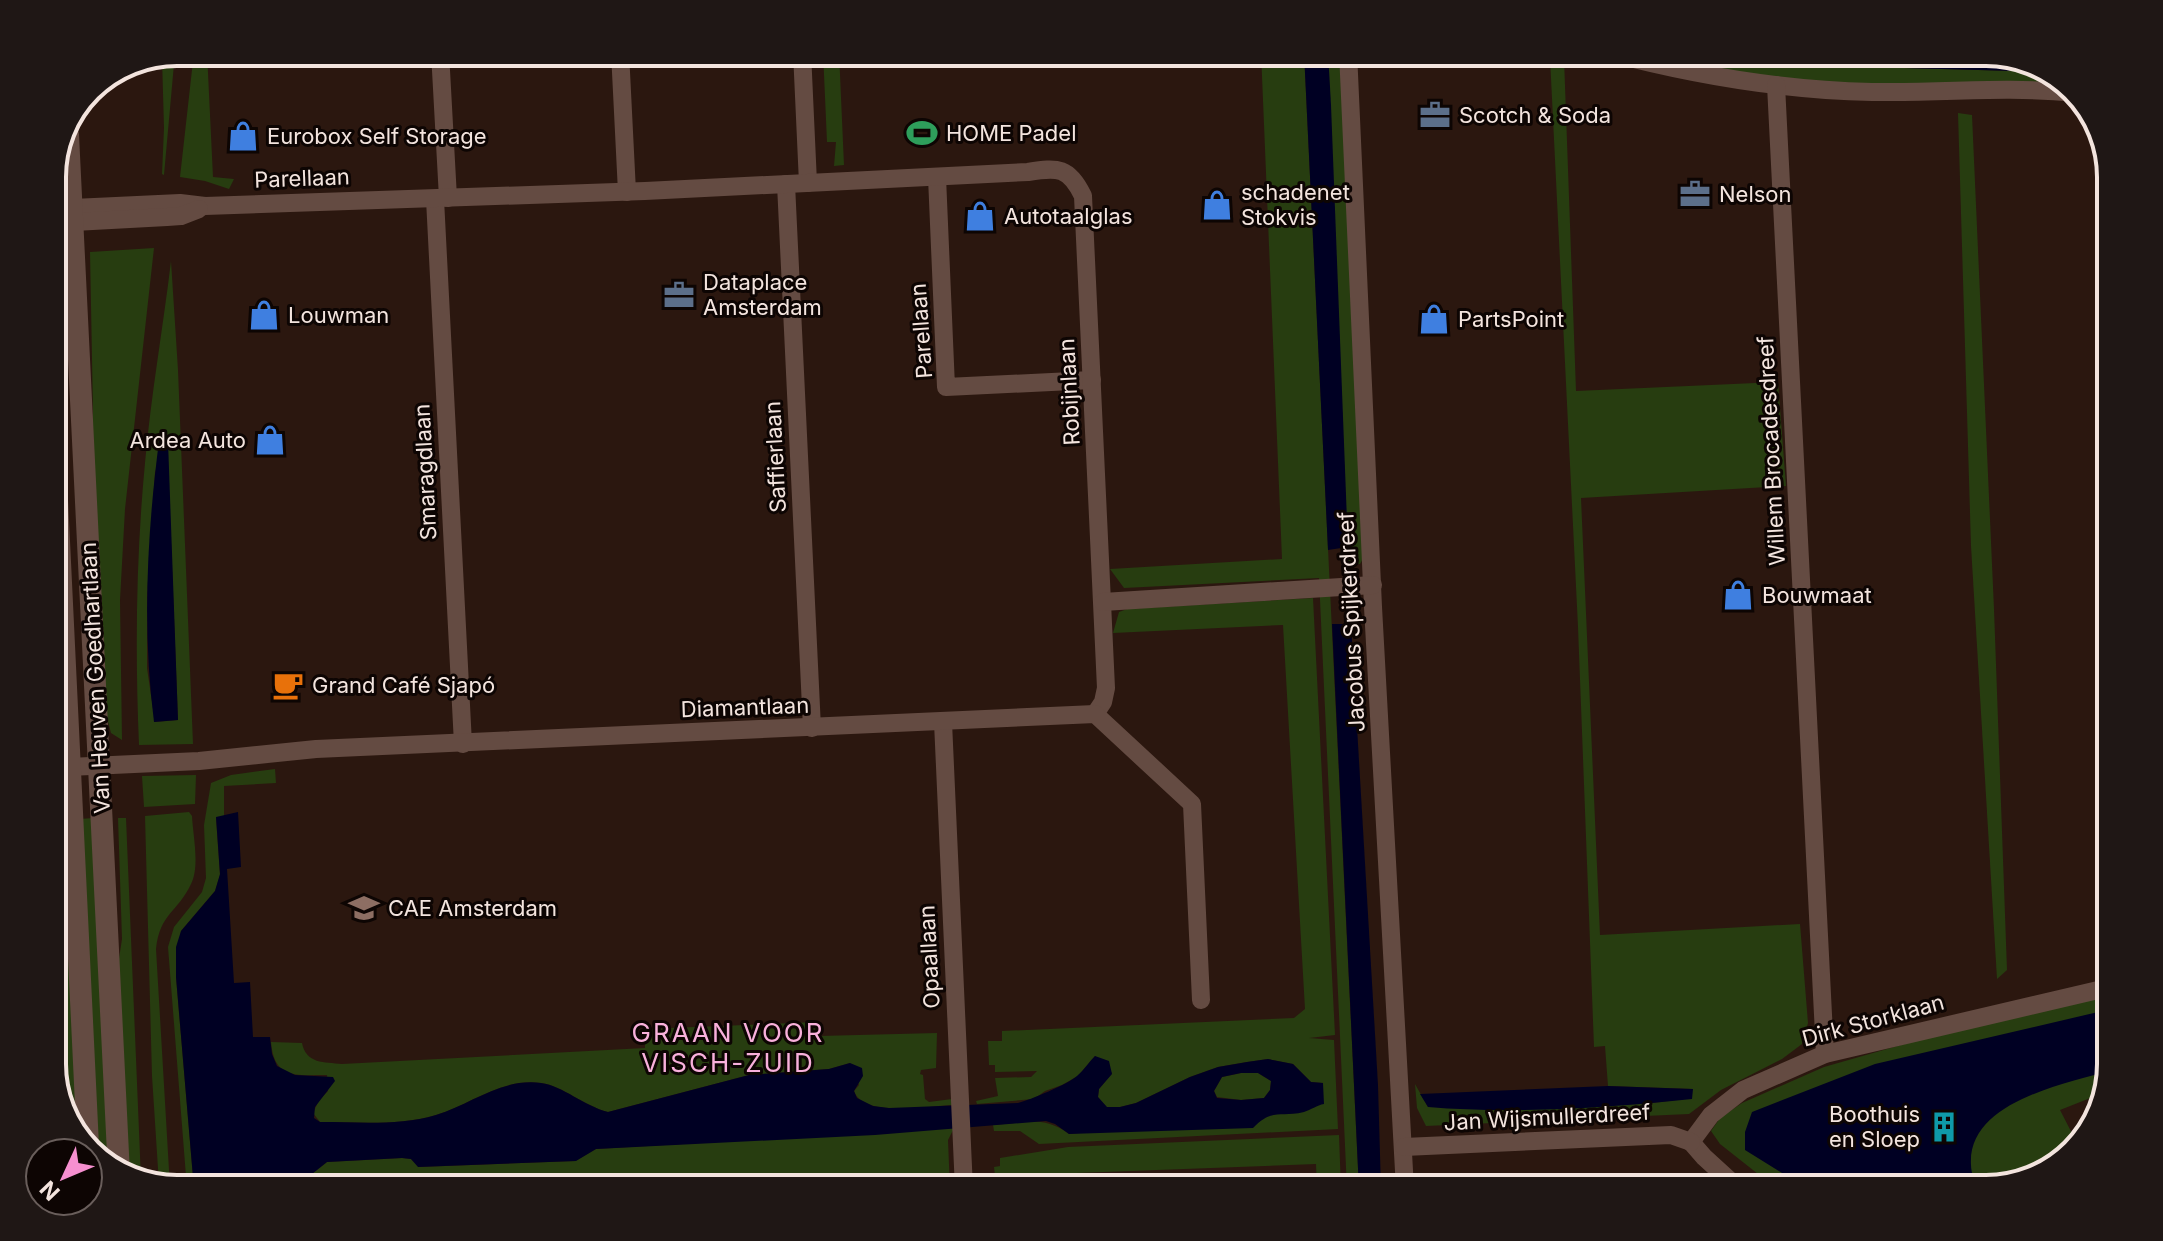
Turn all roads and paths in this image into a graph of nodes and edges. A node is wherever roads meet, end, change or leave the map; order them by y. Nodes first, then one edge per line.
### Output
1 (440, 66) edge
2 (621, 66) edge
3 (803, 66) edge
4 (1349, 66) edge
5 (1664, 66) edge
6 (1776, 85) junction
7 (2055, 91) edge
8 (937, 177) junction
9 (1076, 181) joint
10 (808, 183) junction
11 (786, 184) junction
12 (627, 192) junction
13 (442, 198) junction
14 (66, 216) edge
15 (66, 263) edge
16 (1092, 380) junction
17 (1373, 585) junction
18 (1103, 602) junction
19 (66, 701) edge
20 (1095, 714) junction
21 (943, 722) junction
22 (812, 728) junction
23 (463, 744) junction
24 (69, 767) junction
25 (98, 767) junction
26 (2097, 990) edge
27 (1201, 1000) dead end
28 (1825, 1054) junction
29 (87, 1129) edge
30 (1691, 1142) junction
31 (1404, 1147) junction
32 (118, 1158) edge
33 (963, 1175) edge
34 (1405, 1175) edge
35 (1724, 1175) edge

1 - 13 street
2 - 12 street
3 - 10 street
4 - 17 street, Jacobus Spijkerdreef
5 - 6 street
6 - 7 street
6 - 28 street, Willem Brocadesdreef
8 - 9 street, Parellaan
8 - 10 street, Parellaan
8 - 16 street, Parellaan
9 - 16 street, Robijnlaan
10 - 11 street, Parellaan
11 - 12 street, Parellaan
11 - 22 street, Saffierlaan
12 - 13 street, Parellaan
13 - 14 street, Parellaan
13 - 23 street, Smaragdlaan
15 - 25 main road, Van Heuven Goedhartlaan
16 - 18 street, Robijnlaan
17 - 18 street
17 - 31 street, Jacobus Spijkerdreef
18 - 20 street, Robijnlaan
19 - 24 main road, Van Heuven Goedhartlaan
20 - 21 street, Diamantlaan
20 - 27 street
21 - 22 street, Diamantlaan
21 - 33 street, Opaallaan
22 - 23 street, Diamantlaan
23 - 25 street, Diamantlaan
24 - 25 street, Diamantlaan
24 - 29 main road, Van Heuven Goedhartlaan
25 - 32 main road, Van Heuven Goedhartlaan
26 - 28 street, Dirk Storklaan
28 - 30 street, Dirk Storklaan
30 - 31 street, Jan Wijsmullerdreef
30 - 35 street
31 - 34 street, Jacobus Spijkerdreef

